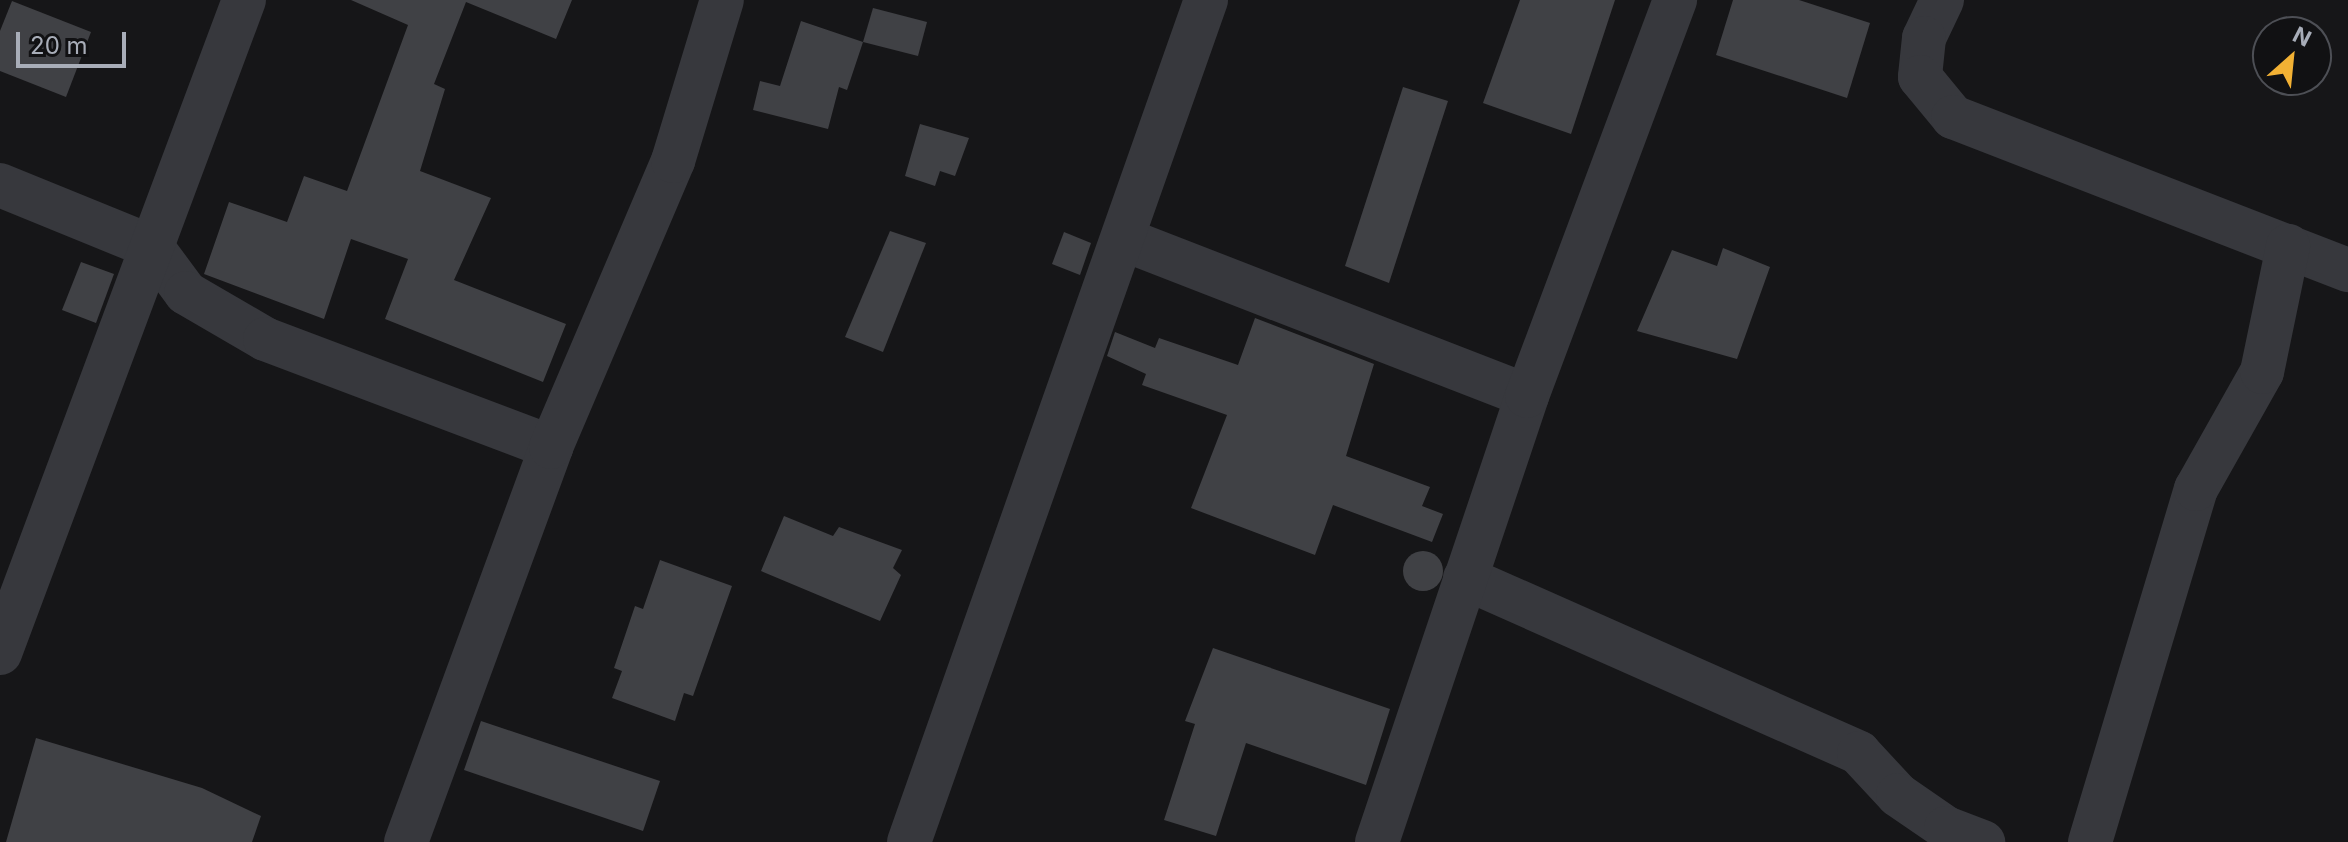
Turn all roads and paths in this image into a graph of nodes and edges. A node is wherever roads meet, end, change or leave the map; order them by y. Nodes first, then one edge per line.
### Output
1 (244, 0) edge
2 (722, 0) edge
3 (1206, 0) edge
4 (1675, 0) edge
5 (1942, 0) edge
6 (0, 185) edge
7 (1123, 239) junction
8 (2288, 246) junction
9 (152, 247) junction
10 (2348, 270) edge
11 (1527, 396) junction
12 (551, 447) junction
13 (1465, 578) junction
14 (0, 653) edge
15 (406, 842) edge
16 (909, 842) edge
17 (1377, 842) edge
18 (1983, 842) edge
19 (2090, 842) edge

1 - 9 street
2 - 12 street
3 - 7 street
4 - 11 street
5 - 8 street
6 - 9 street
7 - 11 street
7 - 16 street
8 - 10 street
8 - 19 street
9 - 12 street
9 - 14 street
11 - 13 street
12 - 15 street
13 - 17 street
13 - 18 street

